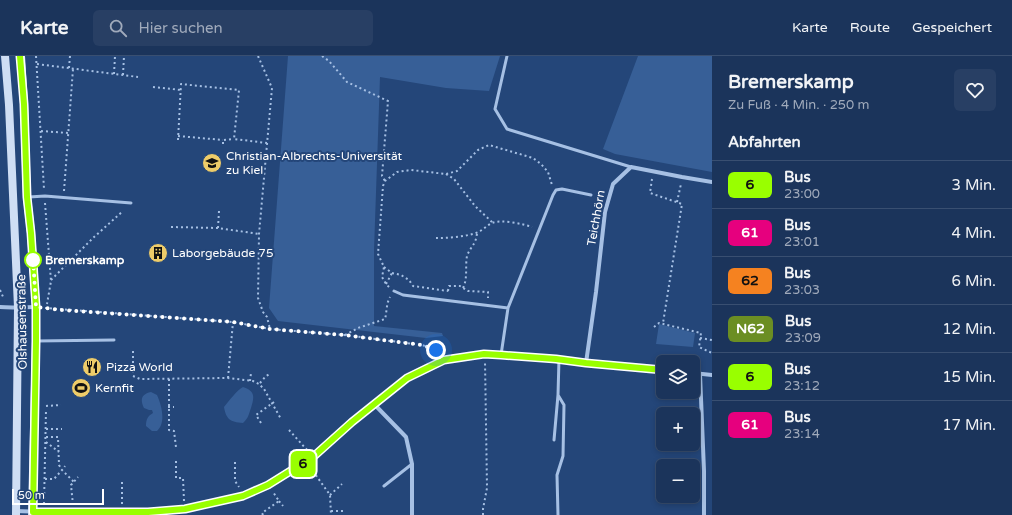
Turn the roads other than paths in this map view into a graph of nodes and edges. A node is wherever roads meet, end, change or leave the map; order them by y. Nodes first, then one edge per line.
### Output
1 (5, 56) edge
2 (20, 56) edge
3 (507, 56) edge
4 (631, 167) junction
5 (712, 182) edge
6 (591, 195) dead end
7 (27, 197) junction
8 (131, 203) road end
9 (394, 291) road end
10 (0, 307) edge
11 (18, 307) junction
12 (36, 307) junction
13 (508, 308) junction
14 (114, 340) dead end
15 (36, 341) junction
16 (501, 355) junction
17 (559, 359) junction
18 (586, 363) junction
19 (656, 369) edge
20 (700, 374) joint
21 (712, 375) edge
22 (558, 395) junction
23 (374, 404) junction
24 (554, 440) dead end
25 (412, 464) junction
26 (384, 486) dead end
27 (16, 513) edge
28 (32, 513) edge
29 (412, 515) edge
30 (558, 515) edge
31 (704, 515) edge

1 - 11 street, Olshausenstraße
2 - 7 street, Olshausenstraße
3 - 4 lane
4 - 5 street
4 - 18 street, Teichhörn
6 - 13 lane
7 - 8 lane
7 - 12 street, Olshausenstraße
9 - 13 lane
10 - 11 street
11 - 12 street
11 - 27 street, Olshausenstraße
12 - 15 street, Olshausenstraße
13 - 16 lane
14 - 15 lane
15 - 28 street, Olshausenstraße
16 - 17 street
16 - 23 street
17 - 18 street
17 - 22 lane
18 - 19 street
20 - 21 street
20 - 31 street
22 - 24 lane
22 - 30 lane
23 - 25 street
23 - 28 street
25 - 26 lane
25 - 29 street
27 - 28 street

